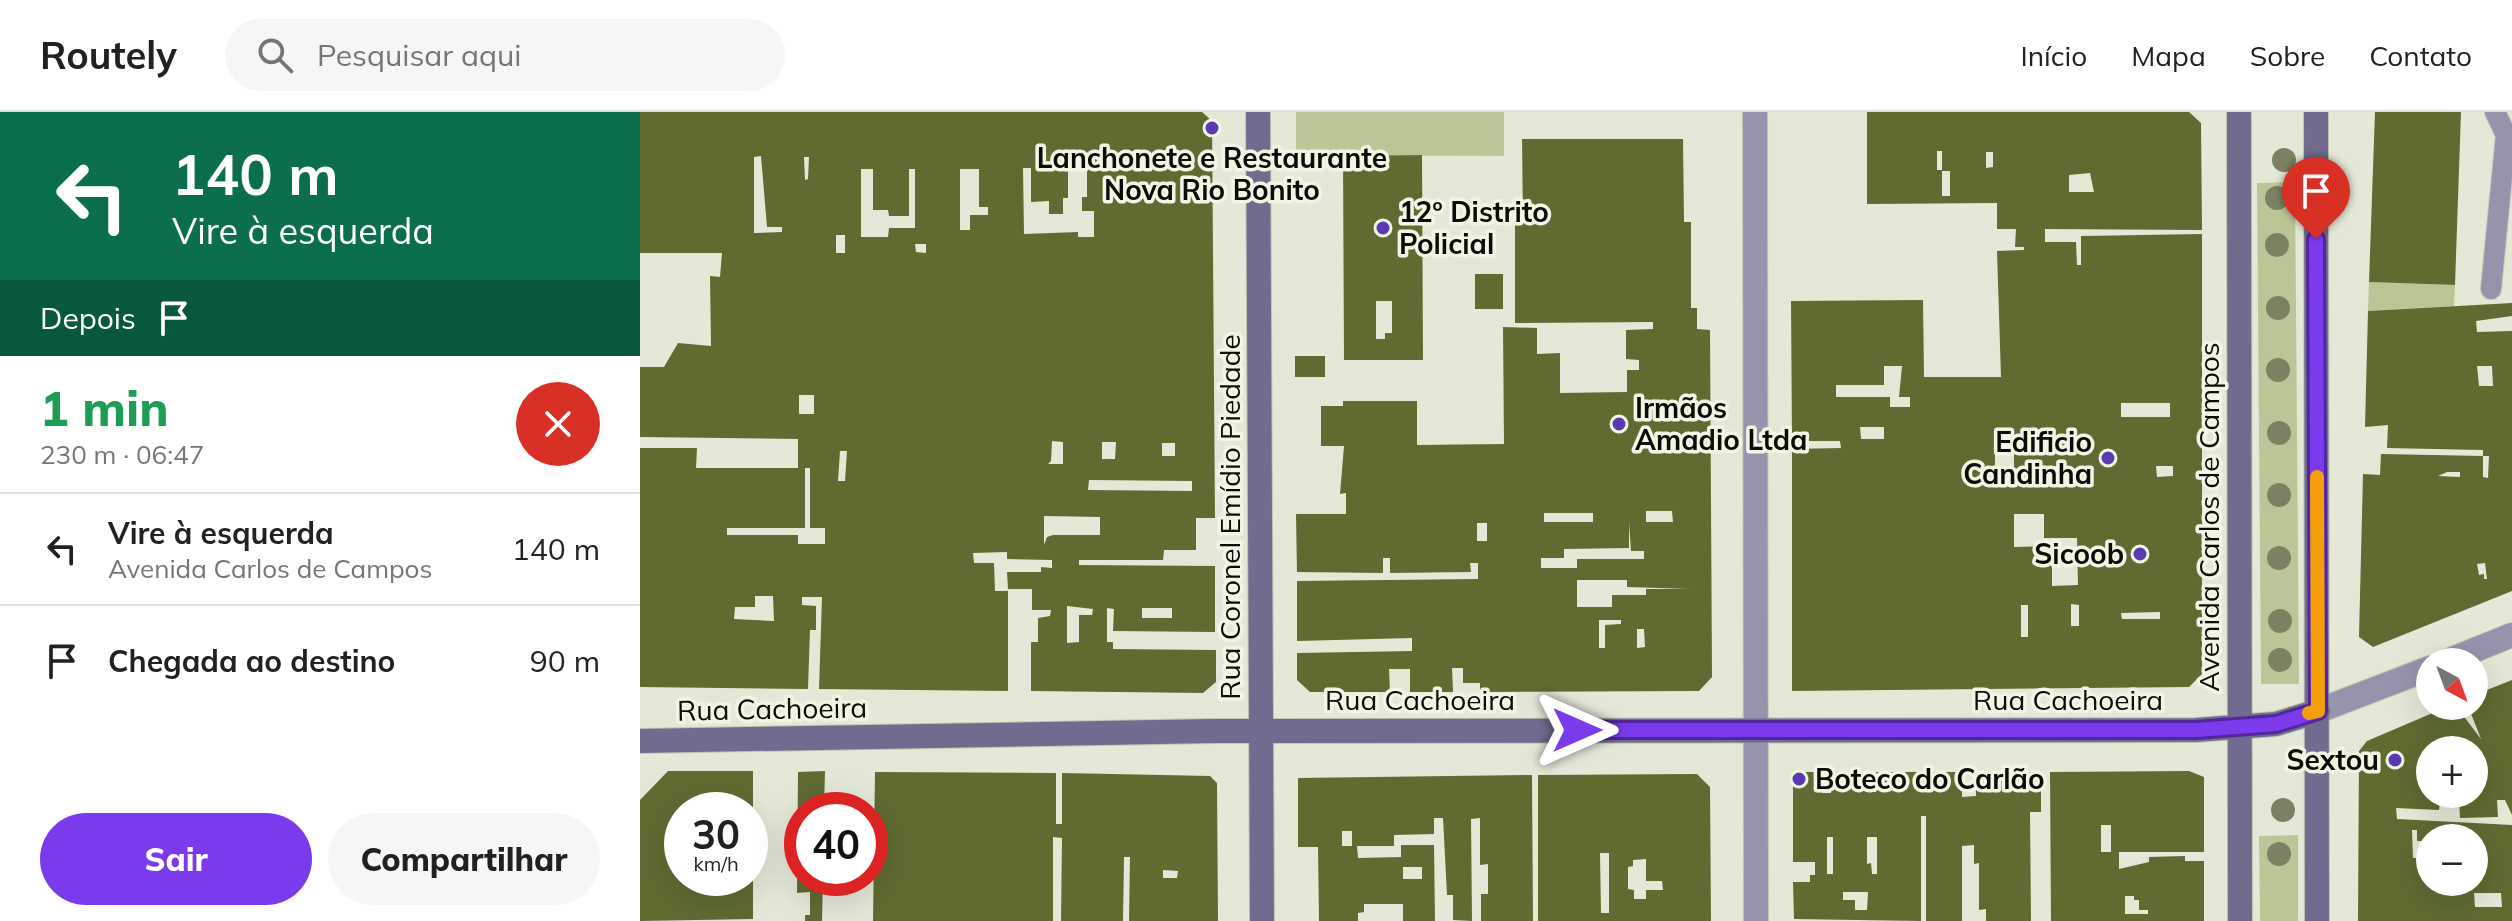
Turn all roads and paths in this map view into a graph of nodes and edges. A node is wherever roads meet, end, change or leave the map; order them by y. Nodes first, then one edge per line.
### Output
1 (1258, 112) edge
2 (1755, 112) edge
3 (2239, 112) edge
4 (2316, 112) edge
5 (2495, 112) edge
6 (2509, 133) edge
7 (2491, 289) dead end
8 (2512, 635) edge
9 (2480, 648) edge
10 (2416, 673) edge
11 (2318, 711) junction
12 (2240, 729) junction
13 (1261, 730) junction
14 (1756, 731) junction
15 (640, 741) edge
16 (1262, 921) edge
17 (1756, 921) edge
18 (2240, 921) edge
19 (2317, 921) edge

1 - 13 street, Rua Coronel Emídio Piedade
2 - 14 street
3 - 12 street, Avenida Carlos de Campos
4 - 11 street
5 - 6 lane
6 - 7 lane
8 - 9 street
10 - 11 street, Rua Cachoeira
11 - 12 street, Rua Cachoeira
11 - 19 street
12 - 14 street, Rua Cachoeira
12 - 18 street, Avenida Carlos de Campos
13 - 14 street, Rua Cachoeira
13 - 15 street, Rua Cachoeira
13 - 16 street, Rua Coronel Emídio Piedade
14 - 17 street

